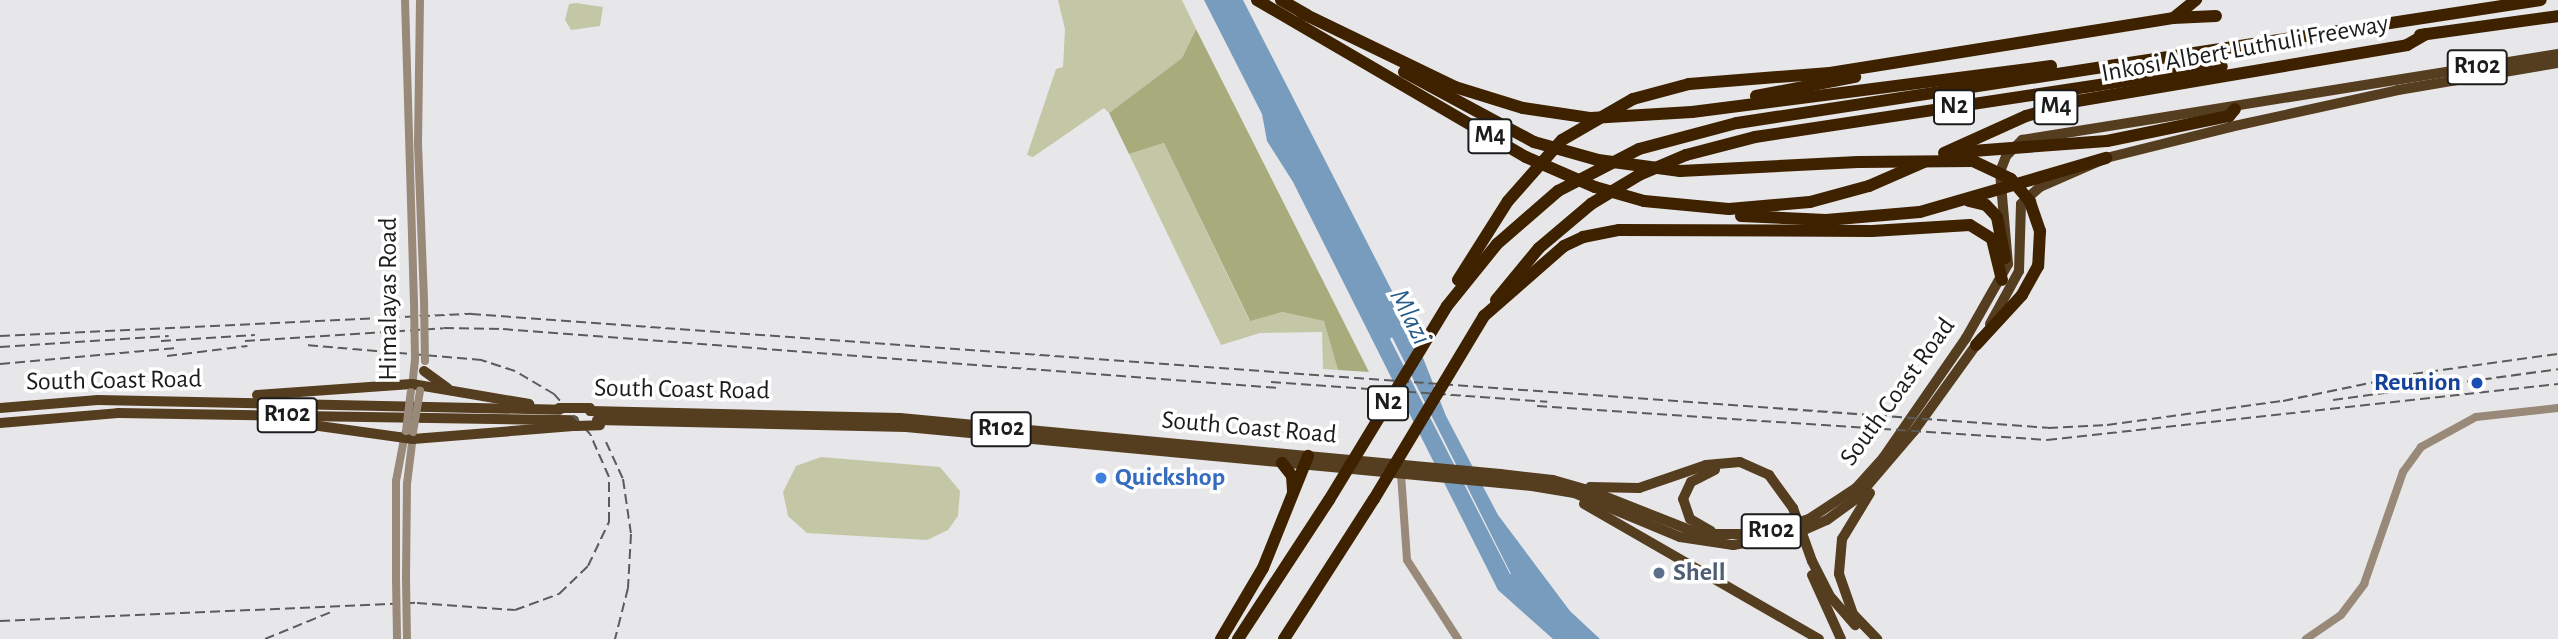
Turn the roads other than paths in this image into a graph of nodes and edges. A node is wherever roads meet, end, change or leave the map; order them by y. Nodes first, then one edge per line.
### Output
1 (405, 0) edge
2 (420, 0) edge
3 (1257, 0) edge
4 (1281, 0) edge
5 (2196, 0) edge
6 (2542, 0) edge
7 (2216, 16) dead end
8 (2558, 16) edge
9 (2173, 18) junction
10 (1301, 19) junction
11 (2426, 34) junction
12 (1995, 48) junction
13 (2558, 54) edge
14 (2126, 62) junction
15 (2558, 63) edge
16 (2397, 85) junction
17 (1716, 109) junction
18 (2235, 109) junction
19 (2106, 158) junction
20 (1858, 162) junction
21 (2000, 191) junction
22 (1968, 201) junction
23 (1696, 209) junction
24 (1920, 212) junction
25 (1806, 230) junction
26 (2003, 276) junction
27 (1447, 306) junction
28 (1484, 316) junction
29 (1976, 345) junction
30 (424, 366) junction
31 (416, 388) junction
32 (454, 391) junction
33 (154, 401) junction
34 (223, 401) junction
35 (0, 408) edge
36 (2558, 408) edge
37 (560, 409) junction
38 (155, 414) junction
39 (235, 415) junction
40 (595, 415) junction
41 (0, 423) edge
42 (575, 423) junction
43 (1914, 431) junction
44 (409, 435) junction
45 (1307, 461) junction
46 (1282, 463) junction
47 (1408, 471) junction
48 (1553, 480) junction
49 (1505, 481) junction
50 (1293, 495) junction
51 (1791, 508) junction
52 (1729, 536) junction
53 (1810, 561) junction
54 (397, 639) edge
55 (407, 639) edge
56 (1221, 639) edge
57 (1238, 639) edge
58 (1284, 639) edge
59 (1458, 639) edge
60 (1819, 639) edge
61 (1841, 639) edge
62 (1870, 639) edge
63 (1877, 639) edge
64 (2306, 639) edge

1 - 31 street, Himalayas Road, bridge
2 - 30 street, Himalayas Road, bridge
3 - 10 highway, Inkosi Albert Luthuli Freeway / M4
4 - 10 highway, Inkosi Albert Luthuli Freeway / M4
5 - 9 highway
6 - 14 highway, N2
7 - 9 highway
8 - 11 highway, N2
9 - 12 highway
10 - 17 highway
10 - 20 highway, Inkosi Albert Luthuli Freeway / M4
10 - 23 highway, Inkosi Albert Luthuli Freeway / M4
11 - 23 highway, Inkosi Albert Luthuli Freeway / M4
11 - 28 highway, N2, bridge
12 - 17 highway
12 - 27 highway, bridge
13 - 16 main road, R102
14 - 17 highway
14 - 27 highway, N2, bridge
15 - 16 main road, R102
16 - 18 main road, South Coast Road / R102
16 - 19 main road, South Coast Road / R102
18 - 20 highway, bridge
18 - 21 main road, South Coast Road / R102
19 - 21 highway
19 - 29 main road, South Coast Road / R102
20 - 29 highway, bridge
21 - 22 highway
21 - 26 main road, South Coast Road / R102
22 - 24 highway
22 - 26 highway
23 - 24 highway
24 - 25 highway
25 - 26 highway
25 - 28 highway
26 - 52 main road, South Coast Road / R102
27 - 57 highway, N2, bridge
28 - 58 highway, N2, bridge
29 - 43 main road, South Coast Road / R102
30 - 31 street, Himalayas Road
30 - 32 main road
31 - 32 main road
31 - 34 main road
31 - 44 street, Himalayas Road, bridge
32 - 37 main road
33 - 34 main road, South Coast Road / R102
33 - 35 main road, South Coast Road / R102
33 - 38 main road
34 - 37 main road, South Coast Road / R102
36 - 64 street
37 - 40 main road, South Coast Road / R102, bridge
38 - 39 main road, South Coast Road / R102
38 - 41 main road, South Coast Road / R102
39 - 42 main road, South Coast Road / R102
39 - 44 main road
40 - 42 main road, bridge
40 - 45 main road, South Coast Road / R102
40 - 46 main road, South Coast Road / R102
42 - 44 main road
43 - 49 main road, South Coast Road / R102
43 - 63 main road
44 - 54 street, Himalayas Road, bridge
44 - 55 street, Himalayas Road, bridge
45 - 46 main road, South Coast Road / R102
45 - 47 main road, South Coast Road / R102
45 - 50 highway
46 - 50 highway
47 - 49 main road, South Coast Road / R102
47 - 59 street
48 - 49 main road, South Coast Road / R102
48 - 51 main road
48 - 52 main road, South Coast Road / R102
49 - 60 main road
50 - 56 highway
51 - 52 main road
51 - 53 main road, bridge
53 - 61 main road
53 - 62 main road

